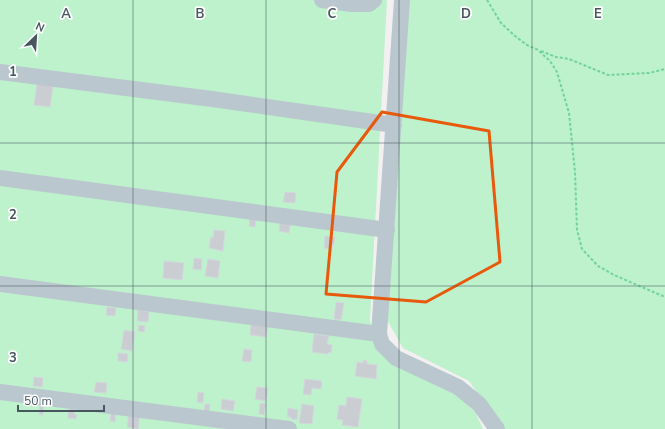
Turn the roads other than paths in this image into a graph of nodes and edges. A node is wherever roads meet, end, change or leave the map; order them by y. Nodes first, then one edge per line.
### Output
1 (322, 0) edge
2 (374, 0) edge
3 (402, 0) edge
4 (0, 72) edge
5 (394, 125) junction
6 (0, 178) edge
7 (387, 230) junction
8 (0, 284) edge
9 (379, 334) junction
10 (0, 392) edge
11 (289, 429) edge
12 (497, 429) edge

1 - 2 street
3 - 5 street
4 - 5 street
5 - 7 street
6 - 7 street
7 - 9 street
8 - 9 street
9 - 12 street
10 - 11 street

